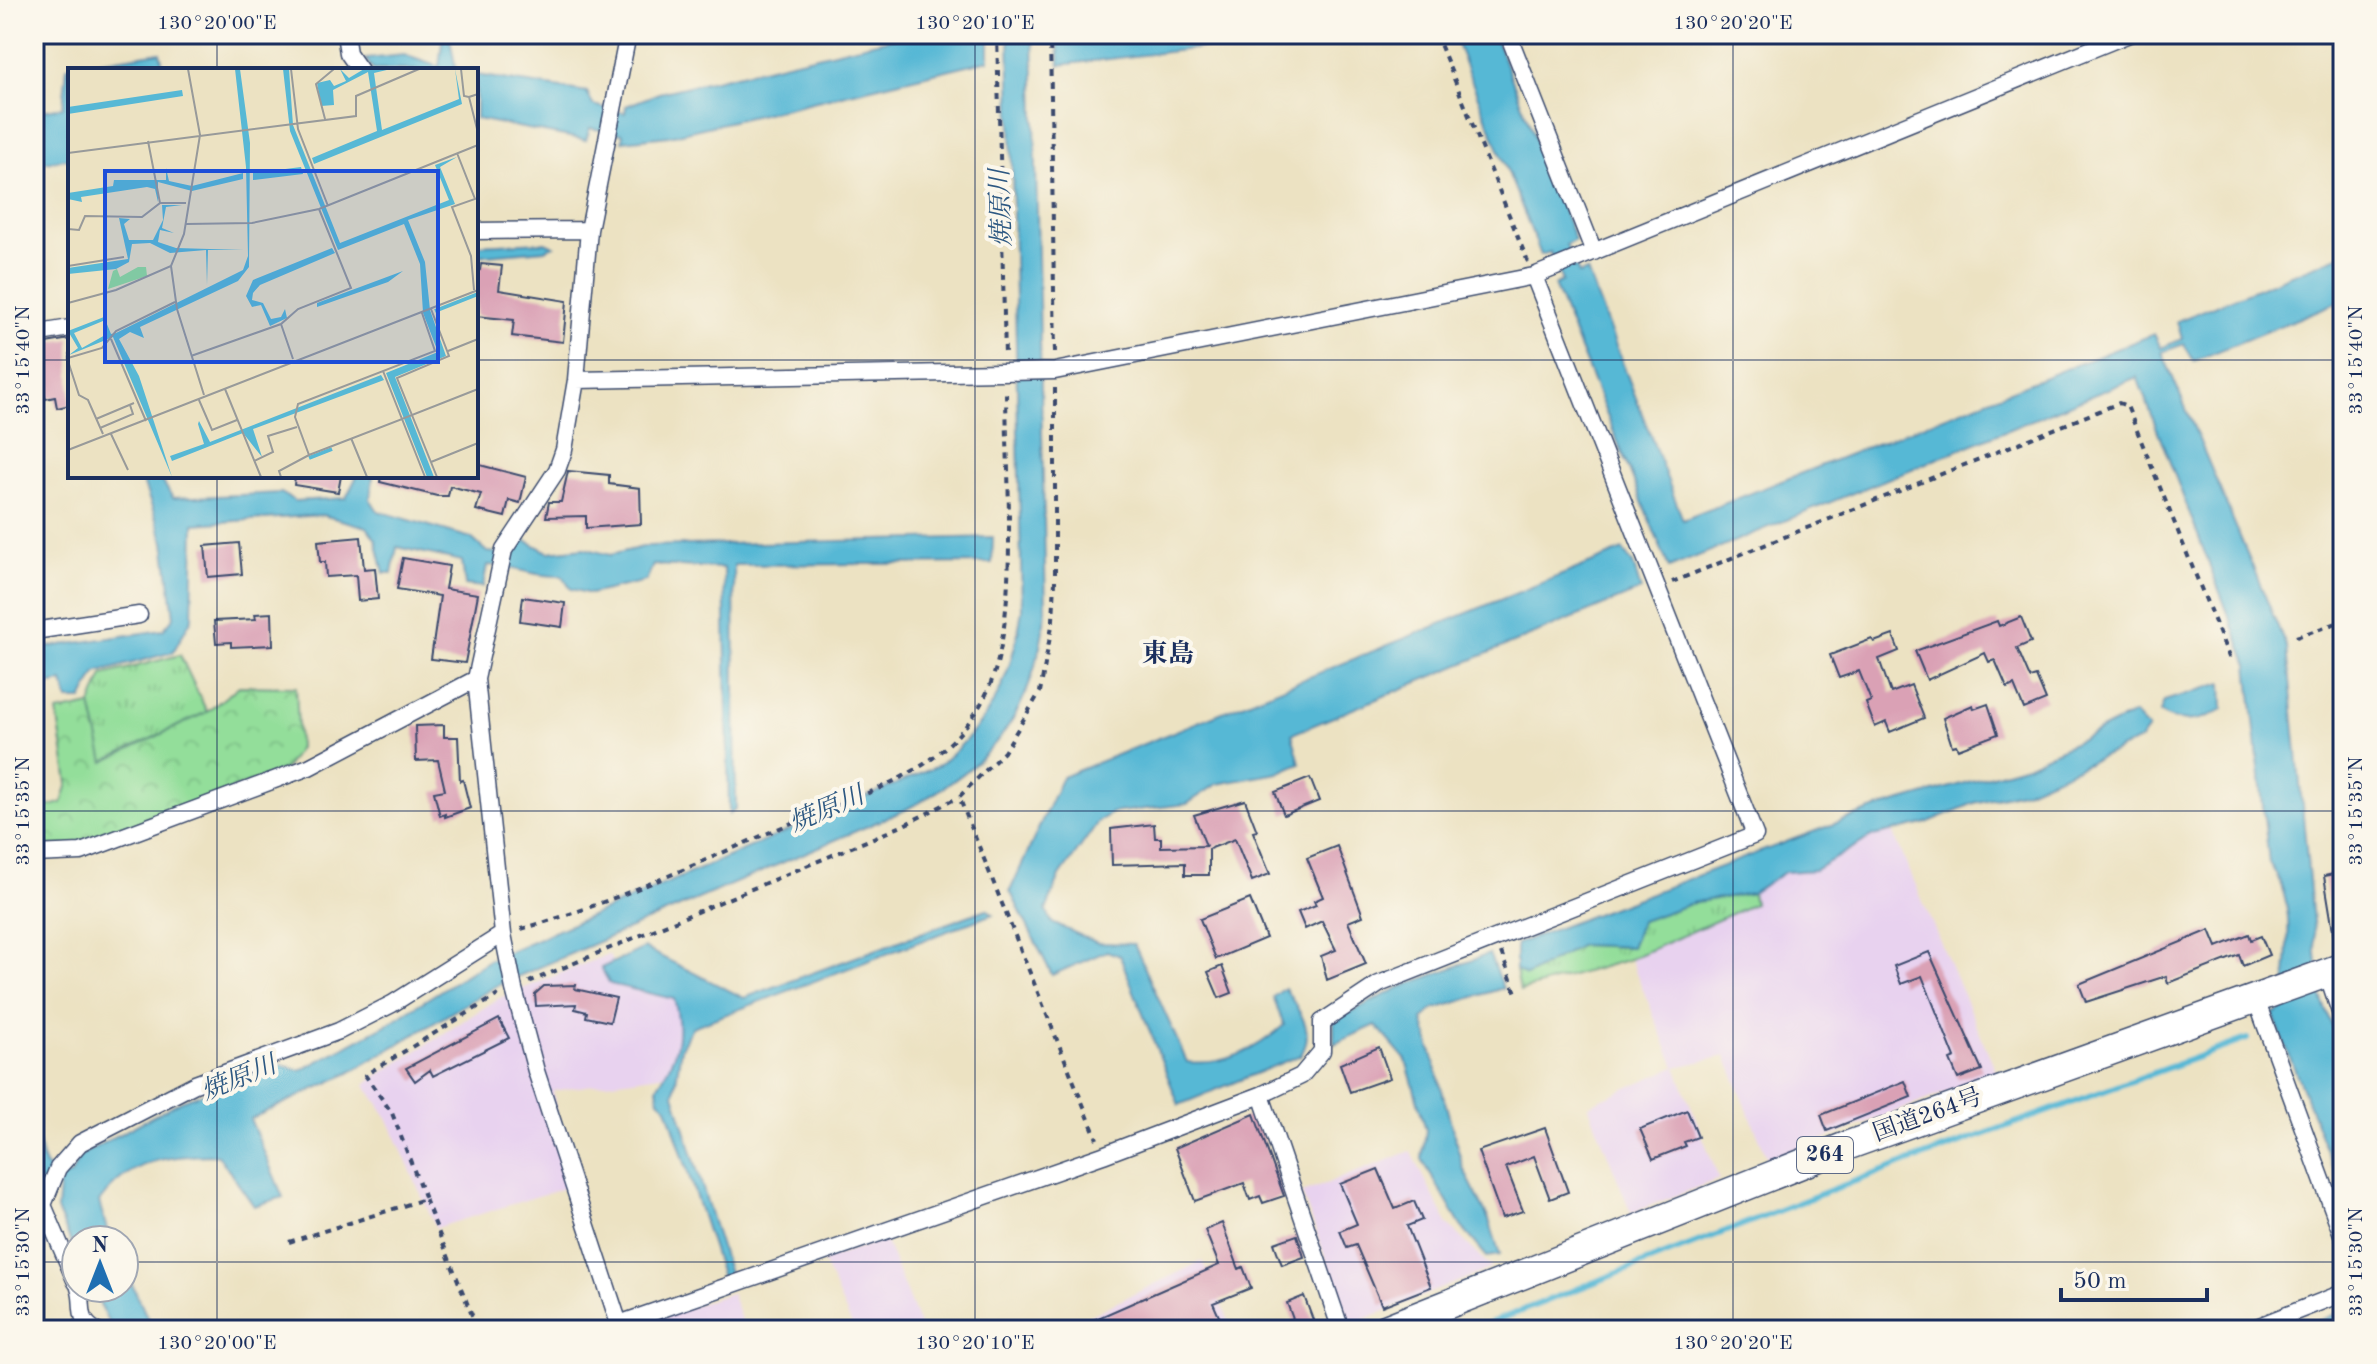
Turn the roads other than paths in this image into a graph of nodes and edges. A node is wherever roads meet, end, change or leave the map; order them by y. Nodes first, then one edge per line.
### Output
1 (345, 34) edge
2 (628, 34) edge
3 (1508, 34) edge
4 (2129, 34) edge
5 (359, 68) edge
6 (589, 230) junction
7 (478, 231) edge
8 (1586, 255) junction
9 (1534, 276) junction
10 (68, 328) edge
11 (34, 334) edge
12 (576, 380) junction
13 (139, 615) dead end
14 (34, 631) edge
15 (476, 679) junction
16 (34, 854) edge
17 (503, 934) junction
18 (2335, 970) edge
19 (2263, 994) junction
20 (2343, 1021) edge
21 (1261, 1095) junction
22 (42, 1202) edge
23 (2343, 1237) edge
24 (60, 1244) edge
25 (2343, 1293) edge
26 (78, 1304) edge
27 (620, 1327) edge
28 (95, 1330) edge
29 (1341, 1330) edge
30 (1383, 1330) edge
31 (2249, 1330) edge

1 - 5 street
2 - 6 street
3 - 8 street
4 - 8 street
6 - 7 street
6 - 12 street
8 - 9 street
9 - 12 street
9 - 21 street
10 - 11 street
12 - 15 street
13 - 14 street
15 - 16 street
15 - 17 street
17 - 22 street
17 - 27 street
18 - 19 highway, 国道264号 / 264
18 - 20 street
19 - 23 street
19 - 30 highway, 国道264号 / 264
21 - 27 street
21 - 29 street
22 - 24 street
25 - 31 street
26 - 28 street

